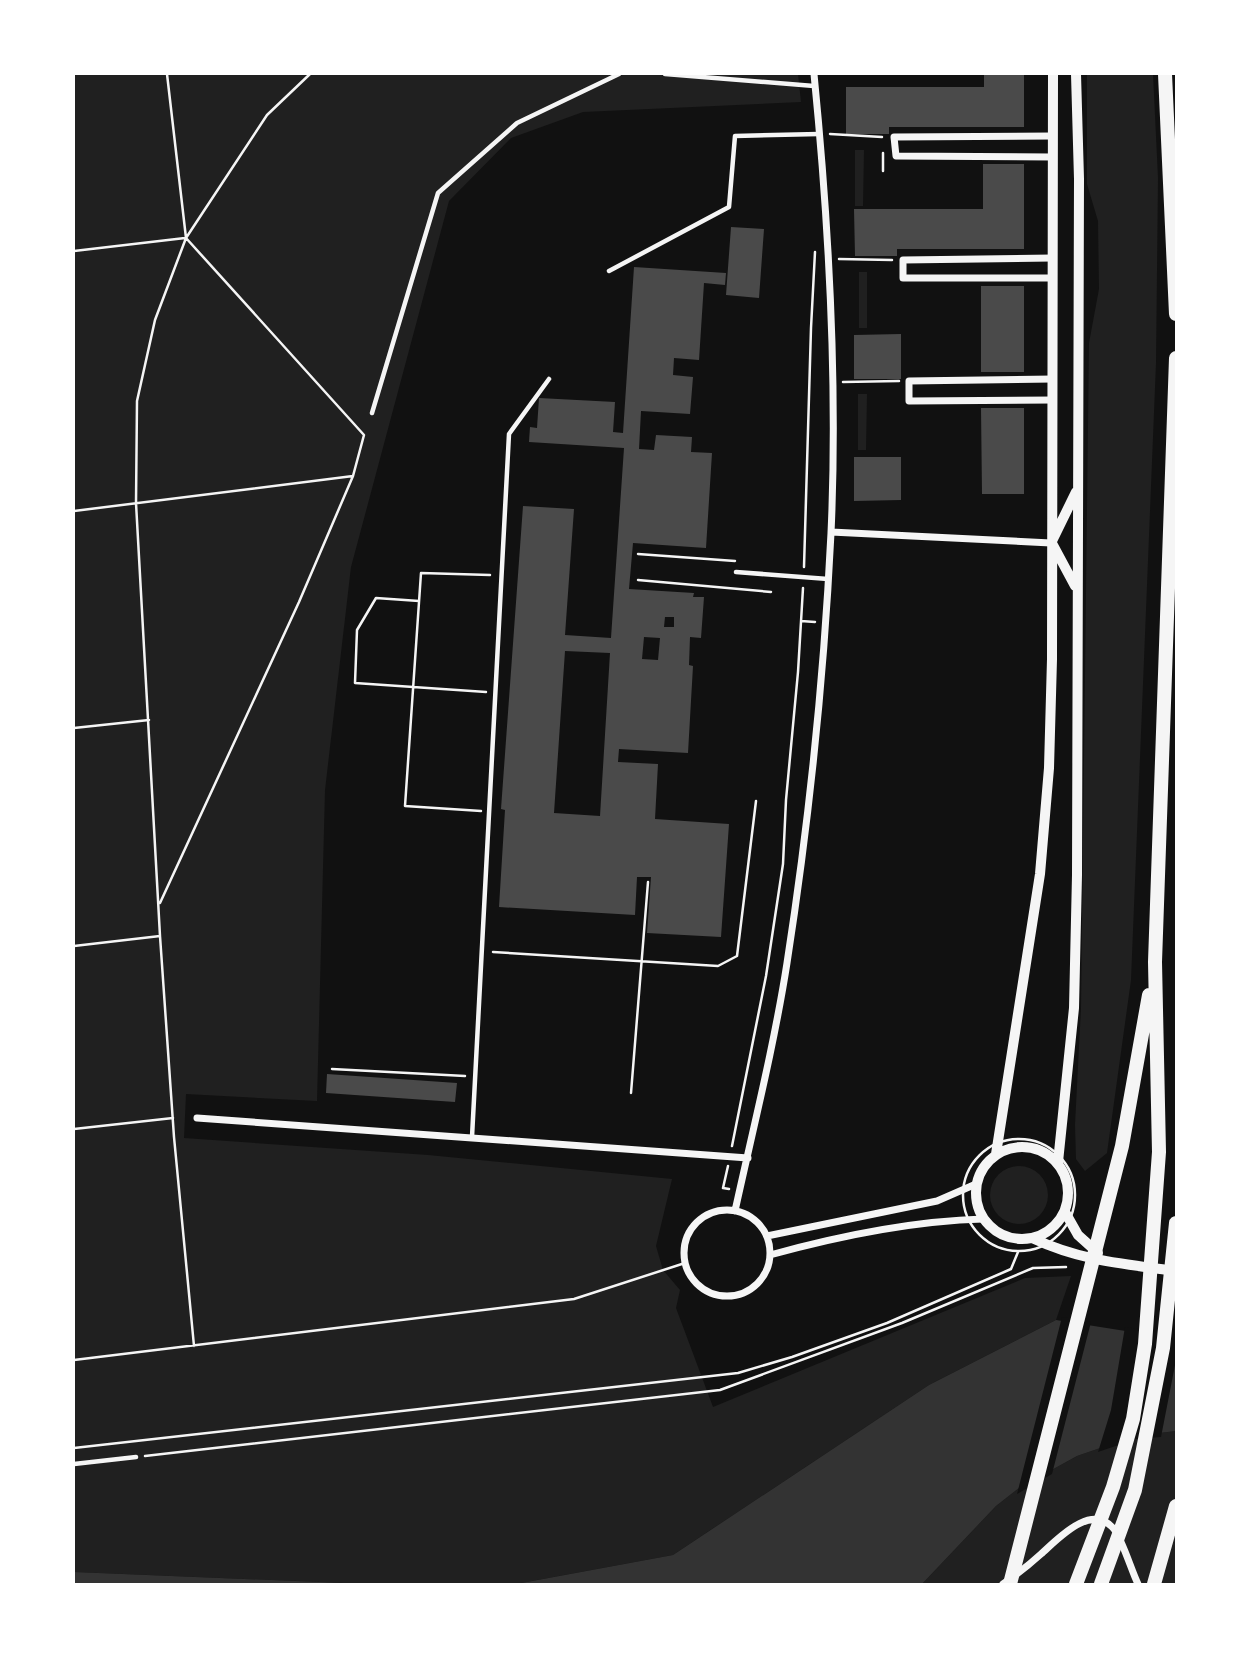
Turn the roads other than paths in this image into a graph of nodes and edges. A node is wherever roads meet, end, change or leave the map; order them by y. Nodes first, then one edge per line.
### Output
1 (619, 74) edge
2 (665, 74) edge
3 (814, 74) edge
4 (1053, 74) edge
5 (1076, 74) edge
6 (1165, 74) edge
7 (815, 86) junction
8 (819, 134) junction
9 (1052, 136) junction
10 (1052, 157) junction
11 (1177, 241) edge
12 (1174, 257) junction
13 (1052, 258) junction
14 (609, 271) dead end
15 (1052, 278) junction
16 (1177, 314) edge
17 (1177, 358) edge
18 (549, 379) dead end
19 (1053, 379) junction
20 (1052, 400) junction
21 (372, 413) dead end
22 (1077, 490) junction
23 (831, 532) junction
24 (1051, 543) junction
25 (736, 572) dead end
26 (828, 579) junction
27 (1077, 589) junction
28 (1155, 962) junction
29 (197, 1118) dead end
30 (472, 1136) junction
31 (997, 1148) junction
32 (748, 1158) junction
33 (1058, 1158) junction
34 (976, 1184) junction
35 (735, 1211) junction
36 (1067, 1217) junction
37 (983, 1219) junction
38 (1177, 1223) edge
39 (767, 1236) junction
40 (1032, 1238) junction
41 (770, 1255) junction
42 (1108, 1262) junction
43 (1177, 1271) edge
44 (136, 1457) road end
45 (74, 1464) edge
46 (1177, 1506) edge
47 (1003, 1584) edge
48 (1010, 1584) edge
49 (1076, 1584) edge
50 (1101, 1584) edge
51 (1138, 1584) edge
52 (1154, 1584) edge

1 - 21 lane
2 - 7 lane
3 - 7 street
4 - 9 street
5 - 22 street
6 - 12 highway
7 - 8 street
8 - 14 lane
8 - 23 street
9 - 10 street
9 - 10 street
10 - 13 street
11 - 12 highway
12 - 16 highway
13 - 15 street
13 - 15 street
15 - 19 street
17 - 28 highway
18 - 30 lane
19 - 20 street
19 - 20 street
20 - 24 street
22 - 24 street
22 - 27 street
23 - 24 street
23 - 26 street
24 - 27 street
24 - 31 street
25 - 26 lane
26 - 32 street
27 - 33 street
28 - 48 highway
28 - 49 highway
29 - 30 street
30 - 32 street
31 - 33 street
31 - 34 street
32 - 35 street
33 - 36 street
34 - 37 street
34 - 39 street
35 - 39 street
35 - 41 street
36 - 40 street
36 - 42 street
37 - 40 street
37 - 41 street
38 - 50 highway
39 - 41 street
40 - 42 street
42 - 43 street
44 - 45 lane
46 - 52 highway
47 - 51 street

